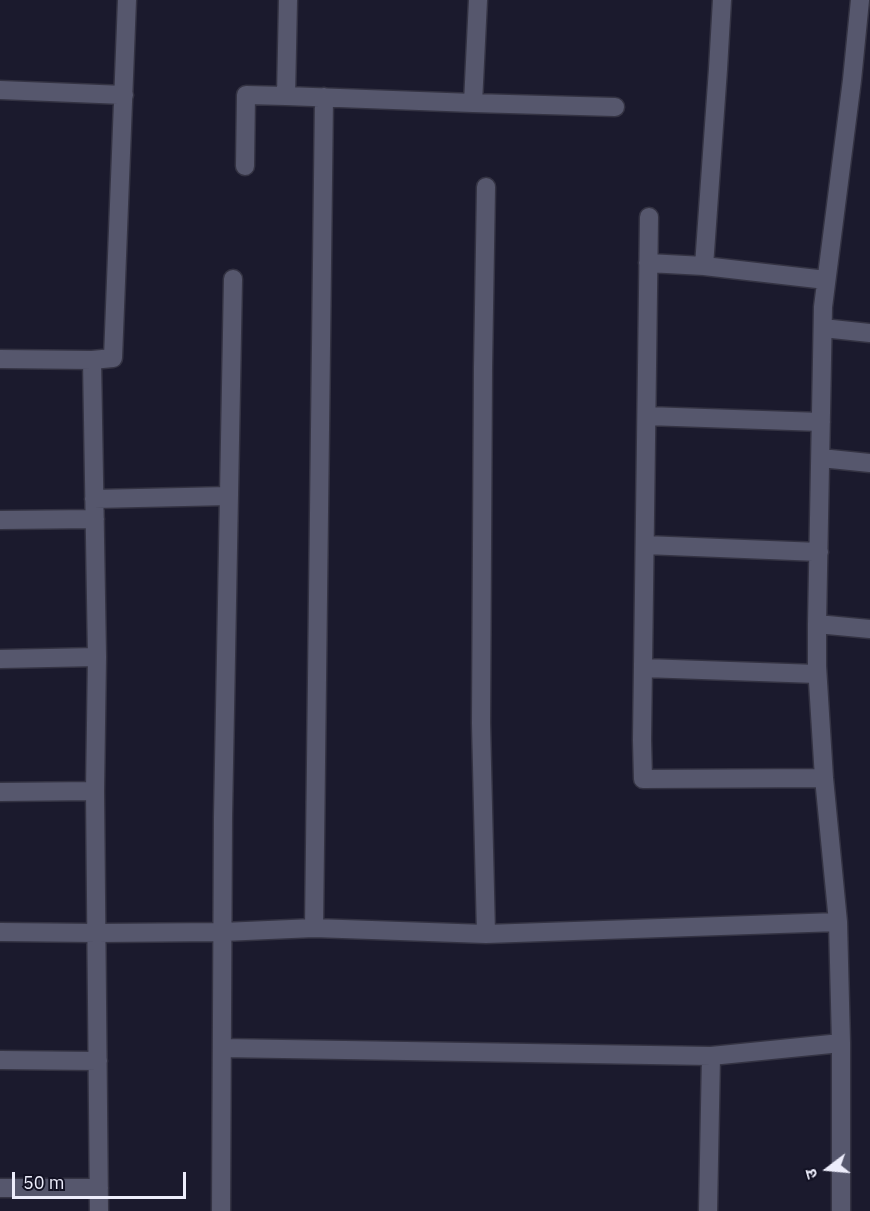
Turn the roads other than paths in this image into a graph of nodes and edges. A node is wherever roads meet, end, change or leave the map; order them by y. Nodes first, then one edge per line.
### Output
1 (127, 0) edge
2 (288, 0) edge
3 (478, 0) edge
4 (722, 0) edge
5 (860, 0) edge
6 (0, 90) edge
7 (124, 96) junction
8 (285, 96) junction
9 (324, 98) junction
10 (473, 104) junction
11 (615, 107) dead end
12 (245, 166) dead end
13 (486, 187) dead end
14 (649, 217) dead end
15 (648, 263) junction
16 (704, 266) junction
17 (233, 279) dead end
18 (826, 280) junction
19 (823, 328) junction
20 (870, 333) edge
21 (0, 359) edge
22 (92, 360) junction
23 (647, 416) junction
24 (821, 422) junction
25 (821, 458) junction
26 (870, 463) edge
27 (229, 496) junction
28 (94, 499) junction
29 (95, 519) junction
30 (0, 520) edge
31 (645, 545) junction
32 (819, 552) junction
33 (818, 624) junction
34 (870, 629) edge
35 (97, 657) junction
36 (0, 659) edge
37 (644, 668) junction
38 (817, 674) junction
39 (824, 778) junction
40 (95, 791) junction
41 (0, 792) edge
42 (838, 922) junction
43 (314, 928) junction
44 (0, 932) edge
45 (222, 932) junction
46 (97, 933) junction
47 (486, 934) junction
48 (841, 1043) junction
49 (222, 1048) junction
50 (711, 1056) junction
51 (0, 1060) edge
52 (98, 1061) junction
53 (0, 1188) edge
54 (99, 1188) junction
55 (99, 1211) edge
56 (221, 1211) edge
57 (708, 1211) edge
58 (841, 1211) edge

1 - 7 street
2 - 8 street
3 - 10 street
4 - 16 street
5 - 18 street
6 - 7 street
7 - 22 street
8 - 9 street
8 - 12 street
9 - 10 street
9 - 43 street
10 - 11 street
13 - 47 street
14 - 15 street
15 - 16 street
15 - 23 street
16 - 18 street
17 - 27 street
18 - 19 street
19 - 20 street
19 - 24 street
21 - 22 street
22 - 28 street
23 - 24 street
23 - 31 street
24 - 25 street
25 - 26 street
25 - 32 street
27 - 28 street
27 - 45 street
28 - 29 street
29 - 30 street
29 - 35 street
31 - 32 street
31 - 37 street
32 - 33 street
33 - 34 street
33 - 38 street
35 - 36 street
35 - 40 street
37 - 38 street
37 - 39 street
38 - 39 street
39 - 42 street
40 - 41 street
40 - 46 street
42 - 47 street
42 - 48 street
43 - 45 street
43 - 47 street
44 - 46 street
45 - 46 street
45 - 49 street
46 - 52 street
48 - 50 street
48 - 58 street
49 - 50 street
49 - 56 street
50 - 57 street
51 - 52 street
52 - 54 street
53 - 54 street
54 - 55 street

